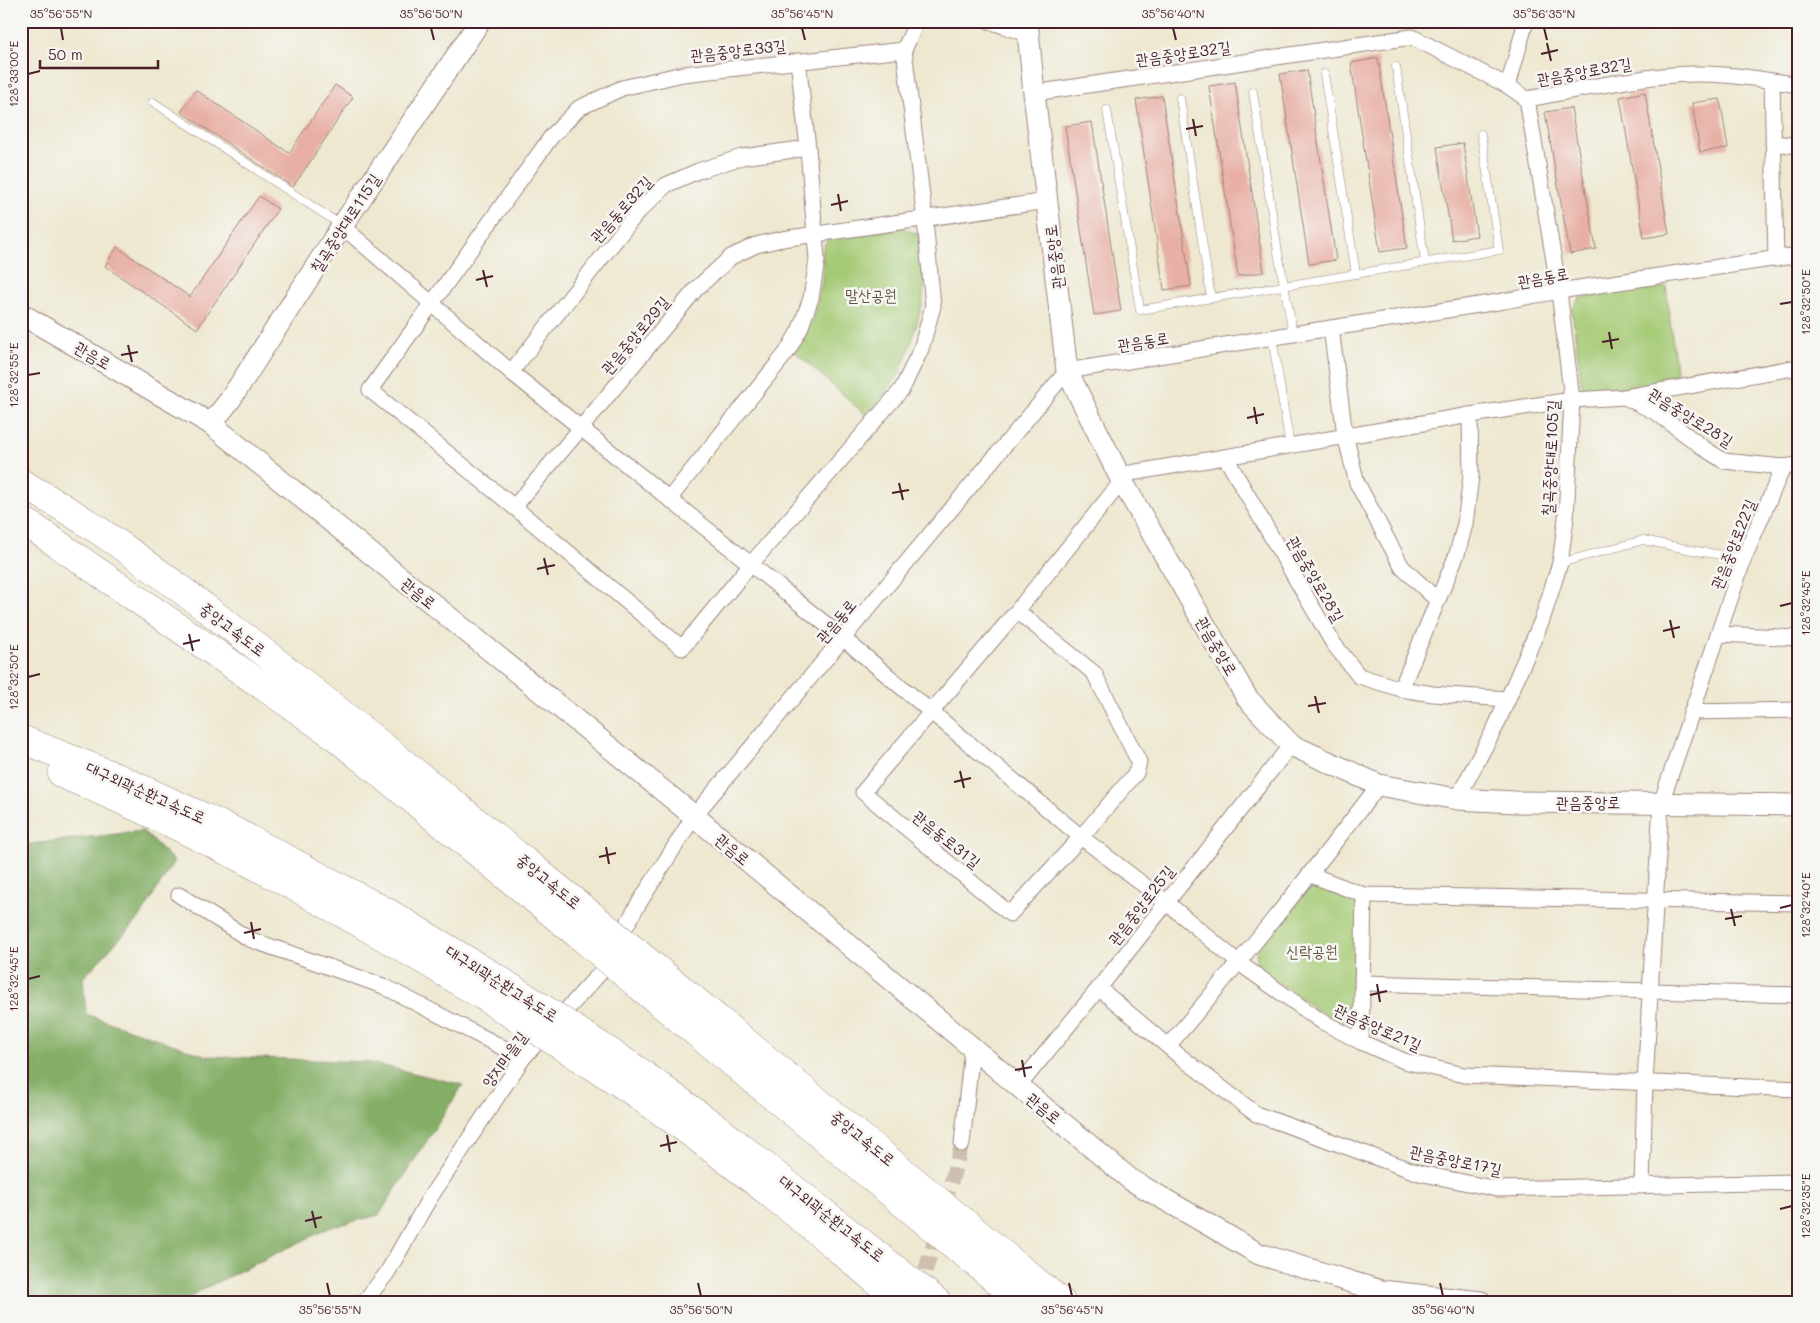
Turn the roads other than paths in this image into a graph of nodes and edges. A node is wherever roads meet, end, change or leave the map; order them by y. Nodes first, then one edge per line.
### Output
1 (916, 21) edge
2 (989, 21) edge
3 (1526, 21) edge
4 (480, 22) edge
5 (1027, 27) edge
6 (904, 50) junction
7 (798, 61) junction
8 (1396, 67) dead end
9 (1324, 74) dead end
10 (1772, 81) junction
11 (1799, 85) edge
12 (1508, 86) junction
13 (1034, 92) junction
14 (1253, 92) dead end
15 (1180, 98) dead end
16 (1527, 99) junction
17 (153, 102) dead end
18 (1107, 110) dead end
19 (1481, 134) dead end
20 (1773, 143) junction
21 (1799, 146) edge
22 (808, 148) junction
23 (1047, 201) junction
24 (925, 220) junction
25 (342, 226) junction
26 (814, 235) junction
27 (1799, 255) edge
28 (1776, 259) junction
29 (1425, 262) junction
30 (1356, 274) junction
31 (1284, 286) junction
32 (1559, 291) junction
33 (1211, 298) junction
34 (431, 302) junction
35 (21, 314) edge
36 (1331, 328) junction
37 (1293, 334) junction
38 (1272, 337) junction
39 (1799, 367) edge
40 (1067, 371) junction
41 (510, 372) junction
42 (1625, 397) junction
43 (1572, 400) junction
44 (1470, 415) junction
45 (211, 424) junction
46 (582, 428) junction
47 (1345, 435) junction
48 (1290, 446) junction
49 (1226, 458) junction
50 (1799, 465) edge
51 (1783, 467) junction
52 (1120, 478) junction
53 (21, 483) edge
54 (669, 499) junction
55 (514, 506) junction
56 (21, 520) edge
57 (1744, 558) junction
58 (1560, 563) junction
59 (751, 564) junction
60 (1437, 600) junction
61 (1017, 611) junction
62 (1718, 634) junction
63 (1799, 638) edge
64 (844, 639) junction
65 (1402, 689) junction
66 (1508, 699) junction
67 (1799, 710) edge
68 (1691, 712) junction
69 (931, 713) junction
70 (21, 739) edge
71 (1291, 745) junction
72 (21, 757) edge
73 (1379, 785) junction
74 (1457, 799) junction
75 (1660, 803) junction
76 (1799, 805) edge
77 (694, 816) junction
78 (1081, 836) junction
79 (1310, 875) junction
80 (179, 895) dead end
81 (1364, 895) junction
82 (1655, 900) junction
83 (1166, 902) junction
84 (1799, 903) edge
85 (588, 928) junction
86 (1239, 963) junction
87 (645, 974) junction
88 (1363, 983) junction
89 (490, 988) junction
90 (1099, 988) junction
91 (1650, 992) junction
92 (1799, 995) edge
93 (1361, 1042) junction
94 (1168, 1046) junction
95 (972, 1048) junction
96 (523, 1058) junction
97 (630, 1077) junction
98 (1645, 1083) junction
99 (1018, 1087) junction
100 (1799, 1089) edge
101 (962, 1144) tunnel mouth
102 (1799, 1182) edge
103 (1642, 1186) junction
104 (364, 1302) edge
105 (901, 1302) edge
106 (937, 1302) edge
107 (1023, 1302) edge
108 (1061, 1302) edge
109 (1480, 1302) edge

1 - 6 street
2 - 5 street
3 - 12 street
4 - 25 main road, 칠곡중앙대로115길
5 - 13 main road, 관음중앙로
6 - 7 street, 관음중앙로33길
6 - 24 street
7 - 22 street
7 - 34 street, 관음중앙로33길
8 - 29 lane
9 - 30 lane
10 - 11 street, 관음중앙로32길
10 - 16 street, 관음중앙로32길
10 - 20 street
12 - 13 street, 관음중앙로32길
12 - 16 street, 관음중앙로32길
13 - 23 main road, 관음중앙로
14 - 31 lane
15 - 33 lane
16 - 32 street, 칠곡중앙대로105길
17 - 25 lane
18 - 33 lane
19 - 29 lane
20 - 21 street
20 - 28 street
22 - 26 street
22 - 41 street, 관음동로32길
23 - 24 street, 관음중앙로29길
23 - 40 main road, 관음중앙로
24 - 26 street, 관음중앙로29길
24 - 59 street
25 - 34 street
25 - 45 main road, 칠곡중앙대로115길
26 - 46 street, 관음중앙로29길
26 - 54 street
27 - 28 street, 관음동로
28 - 32 street, 관음동로
29 - 30 lane
30 - 31 lane
31 - 33 lane
31 - 37 lane
32 - 36 street, 관음동로
32 - 43 street, 칠곡중앙대로105길
34 - 41 street
34 - 55 street
35 - 45 main road, 관음로
36 - 37 street, 관음동로
36 - 47 street
37 - 38 street, 관음동로
38 - 40 street, 관음동로
38 - 48 lane
39 - 42 street, 관음중앙로28길
40 - 52 main road, 관음중앙로
40 - 64 street, 관음동로
41 - 46 street
42 - 43 street, 관음중앙로28길
42 - 51 street, 관음중앙로28길
43 - 44 street, 관음중앙로28길
43 - 58 street, 칠곡중앙대로105길
44 - 47 street, 관음중앙로28길
44 - 60 street
45 - 77 main road, 관음로
46 - 54 street
46 - 55 street, 관음중앙로29길
47 - 48 street, 관음중앙로28길
47 - 60 street
48 - 49 street, 관음중앙로28길
49 - 52 street, 관음중앙로28길
49 - 65 street, 관음중앙로28길
50 - 51 street, 관음중앙로28길
51 - 57 street, 관음중앙로22길
52 - 61 street
52 - 71 main road, 관음중앙로
53 - 85 highway, 중앙고속도로
54 - 59 street
55 - 59 street
56 - 85 highway, 중앙고속도로
57 - 58 lane
57 - 62 street, 관음중앙로22길
58 - 66 street, 칠곡중앙대로105길
59 - 64 street
60 - 65 street
61 - 69 street
61 - 78 street, 관음동로31길
62 - 63 street
62 - 68 street, 관음중앙로22길
64 - 69 street
64 - 77 street, 관음동로
65 - 66 street, 관음중앙로28길
66 - 74 street, 칠곡중앙대로105길
67 - 68 street
68 - 75 street, 관음중앙로22길
69 - 78 street
69 - 78 street, 관음동로31길
70 - 89 highway, 대구외곽순환고속도로
71 - 73 main road, 관음중앙로
71 - 83 street, 관음중앙로25길
72 - 89 highway, 대구외곽순환고속도로
73 - 74 main road, 관음중앙로
73 - 79 street
74 - 75 main road, 관음중앙로
75 - 76 main road, 관음중앙로
75 - 82 street
77 - 95 main road, 관음로
77 - 96 street, 양지마을길
78 - 83 street
79 - 81 street
79 - 86 street
80 - 96 street
81 - 82 street
81 - 88 street
82 - 84 street
82 - 91 street
83 - 86 street, 관음중앙로21길
83 - 90 street, 관음중앙로25길
85 - 87 highway, 중앙고속도로, bridge
86 - 93 street, 관음중앙로21길
86 - 94 street
87 - 107 highway, 중앙고속도로
87 - 108 highway, 중앙고속도로
88 - 91 street, 관음중앙로21길
88 - 93 street
89 - 97 highway, 대구외곽순환고속도로, bridge
90 - 94 street, 관음중앙로17길
90 - 99 street, 관음중앙로25길
91 - 92 street
91 - 98 street
93 - 98 street, 관음중앙로21길
94 - 103 street, 관음중앙로17길
95 - 99 main road, 관음로
95 - 101 street
96 - 104 street, 양지마을길
97 - 105 highway, 대구외곽순환고속도로
97 - 106 highway, 대구외곽순환고속도로
98 - 100 street
98 - 103 street
99 - 109 main road, 관음로
102 - 103 street, 관음중앙로17길

